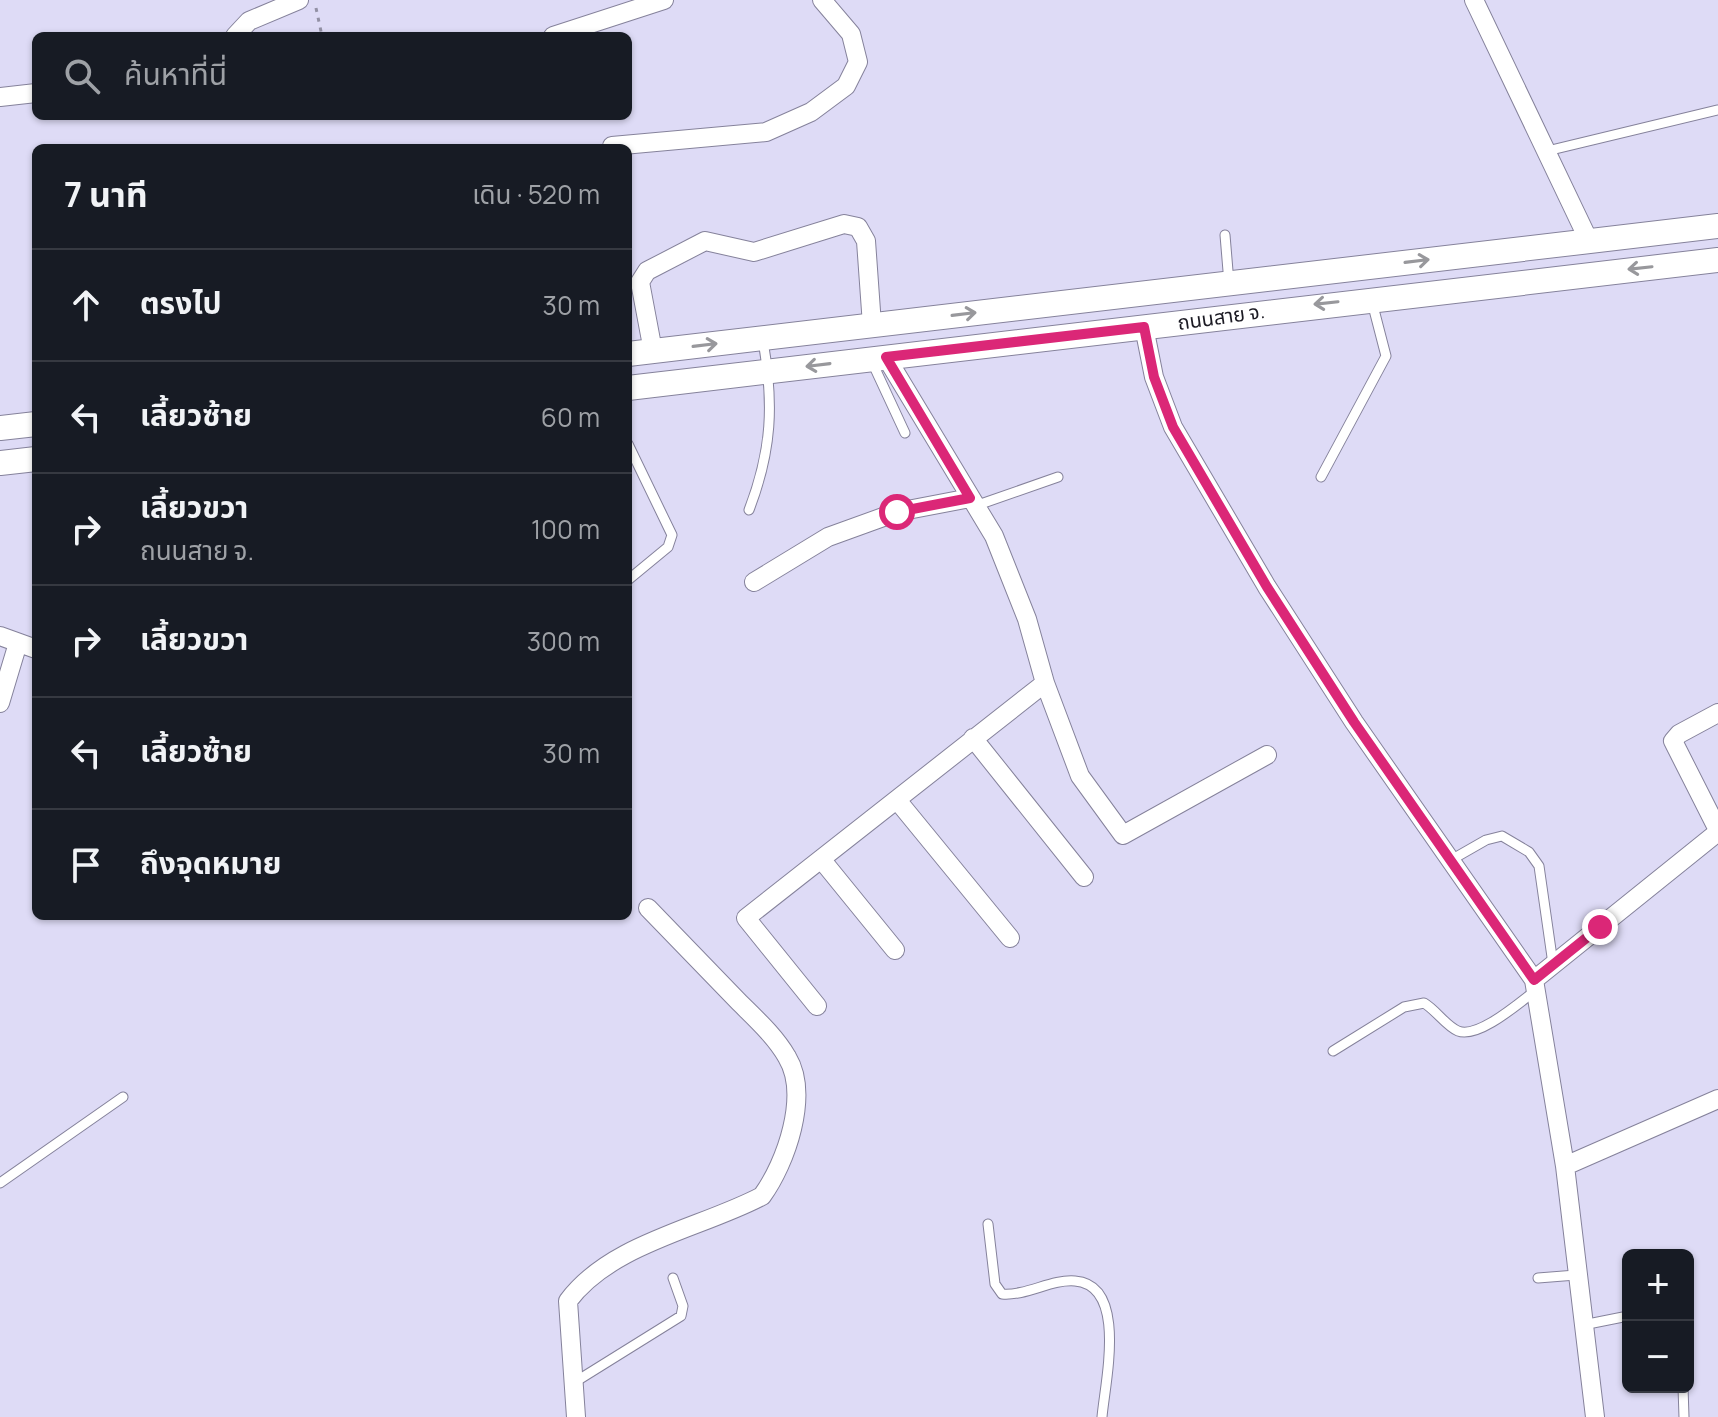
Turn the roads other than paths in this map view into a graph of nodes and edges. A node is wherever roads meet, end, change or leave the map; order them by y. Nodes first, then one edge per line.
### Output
1 (299, 0) edge
2 (664, 0) edge
3 (822, 0) edge
4 (1474, 0) edge
5 (239, 32) edge
6 (565, 32) edge
7 (32, 93) edge
8 (0, 97) edge
9 (1717, 110) edge
10 (632, 144) edge
11 (1547, 151) junction
12 (1718, 226) edge
13 (1225, 235) dead end
14 (1589, 241) junction
15 (1718, 260) edge
16 (1229, 283) junction
17 (1371, 298) junction
18 (872, 325) junction
19 (1144, 327) junction
20 (762, 338) junction
21 (653, 351) junction
22 (632, 354) edge
23 (878, 358) junction
24 (768, 371) junction
25 (632, 388) edge
26 (32, 424) edge
27 (0, 428) edge
28 (905, 433) dead end
29 (632, 452) edge
30 (32, 459) edge
31 (0, 463) edge
32 (1058, 477) dead end
33 (1321, 477) dead end
34 (973, 502) junction
35 (749, 510) dead end
36 (632, 577) edge
37 (754, 582) dead end
38 (18, 642) edge
39 (1045, 683) junction
40 (0, 703) edge
41 (1718, 713) edge
42 (973, 738) junction
43 (1267, 755) dead end
44 (897, 800) junction
45 (1718, 831) edge
46 (821, 859) junction
47 (1450, 860) junction
48 (1084, 877) dead end
49 (648, 908) dead end
50 (1010, 938) dead end
51 (895, 950) dead end
52 (1553, 964) junction
53 (1534, 986) junction
54 (817, 1006) dead end
55 (1333, 1051) dead end
56 (123, 1097) dead end
57 (1718, 1099) edge
58 (1565, 1166) junction
59 (0, 1183) edge
60 (988, 1224) dead end
61 (1576, 1275) junction
62 (673, 1278) dead end
63 (1538, 1278) dead end
64 (1622, 1317) edge
65 (1583, 1325) junction
66 (575, 1382) junction
67 (1683, 1393) edge
68 (576, 1417) edge
69 (1102, 1417) edge
70 (1595, 1417) edge
71 (1684, 1417) edge

1 - 5 street
2 - 6 street
3 - 10 street
4 - 11 street
7 - 8 street
9 - 11 lane
11 - 14 street
12 - 14 main road, ถนนสาย จ.
13 - 16 lane
16 -> 14 main road, ถนนสาย จ.
15 -> 17 main road, ถนนสาย จ.
18 -> 16 main road, ถนนสาย จ.
17 -> 19 main road, ถนนสาย จ.
17 - 33 lane
18 - 20 main road, ถนนสาย จ.
18 - 21 street
19 - 23 main road, ถนนสาย จ.
19 - 47 street
21 -> 20 main road, ถนนสาย จ.
20 - 24 lane
21 - 22 main road, ถนนสาย จ.
23 -> 24 main road, ถนนสาย จ.
23 - 28 lane
23 - 34 street
24 - 25 main road, ถนนสาย จ.
24 - 35 lane
26 - 27 main road
29 - 36 lane
30 - 31 main road
32 - 34 lane
34 - 37 street
34 - 39 street
38 - 40 street
39 - 42 street
39 - 43 street
41 - 45 street
42 - 44 street
42 - 48 street
44 - 46 street
44 - 50 street
45 - 52 street
46 - 51 street
46 - 54 street
47 - 52 lane
47 - 53 street
49 - 66 street
52 - 53 street
53 - 55 lane
53 - 58 street
56 - 59 lane
57 - 58 street
58 - 61 street
60 - 69 lane
61 - 63 lane
61 - 65 street
62 - 66 lane
64 - 65 lane
65 - 70 street
66 - 68 street
67 - 71 lane

